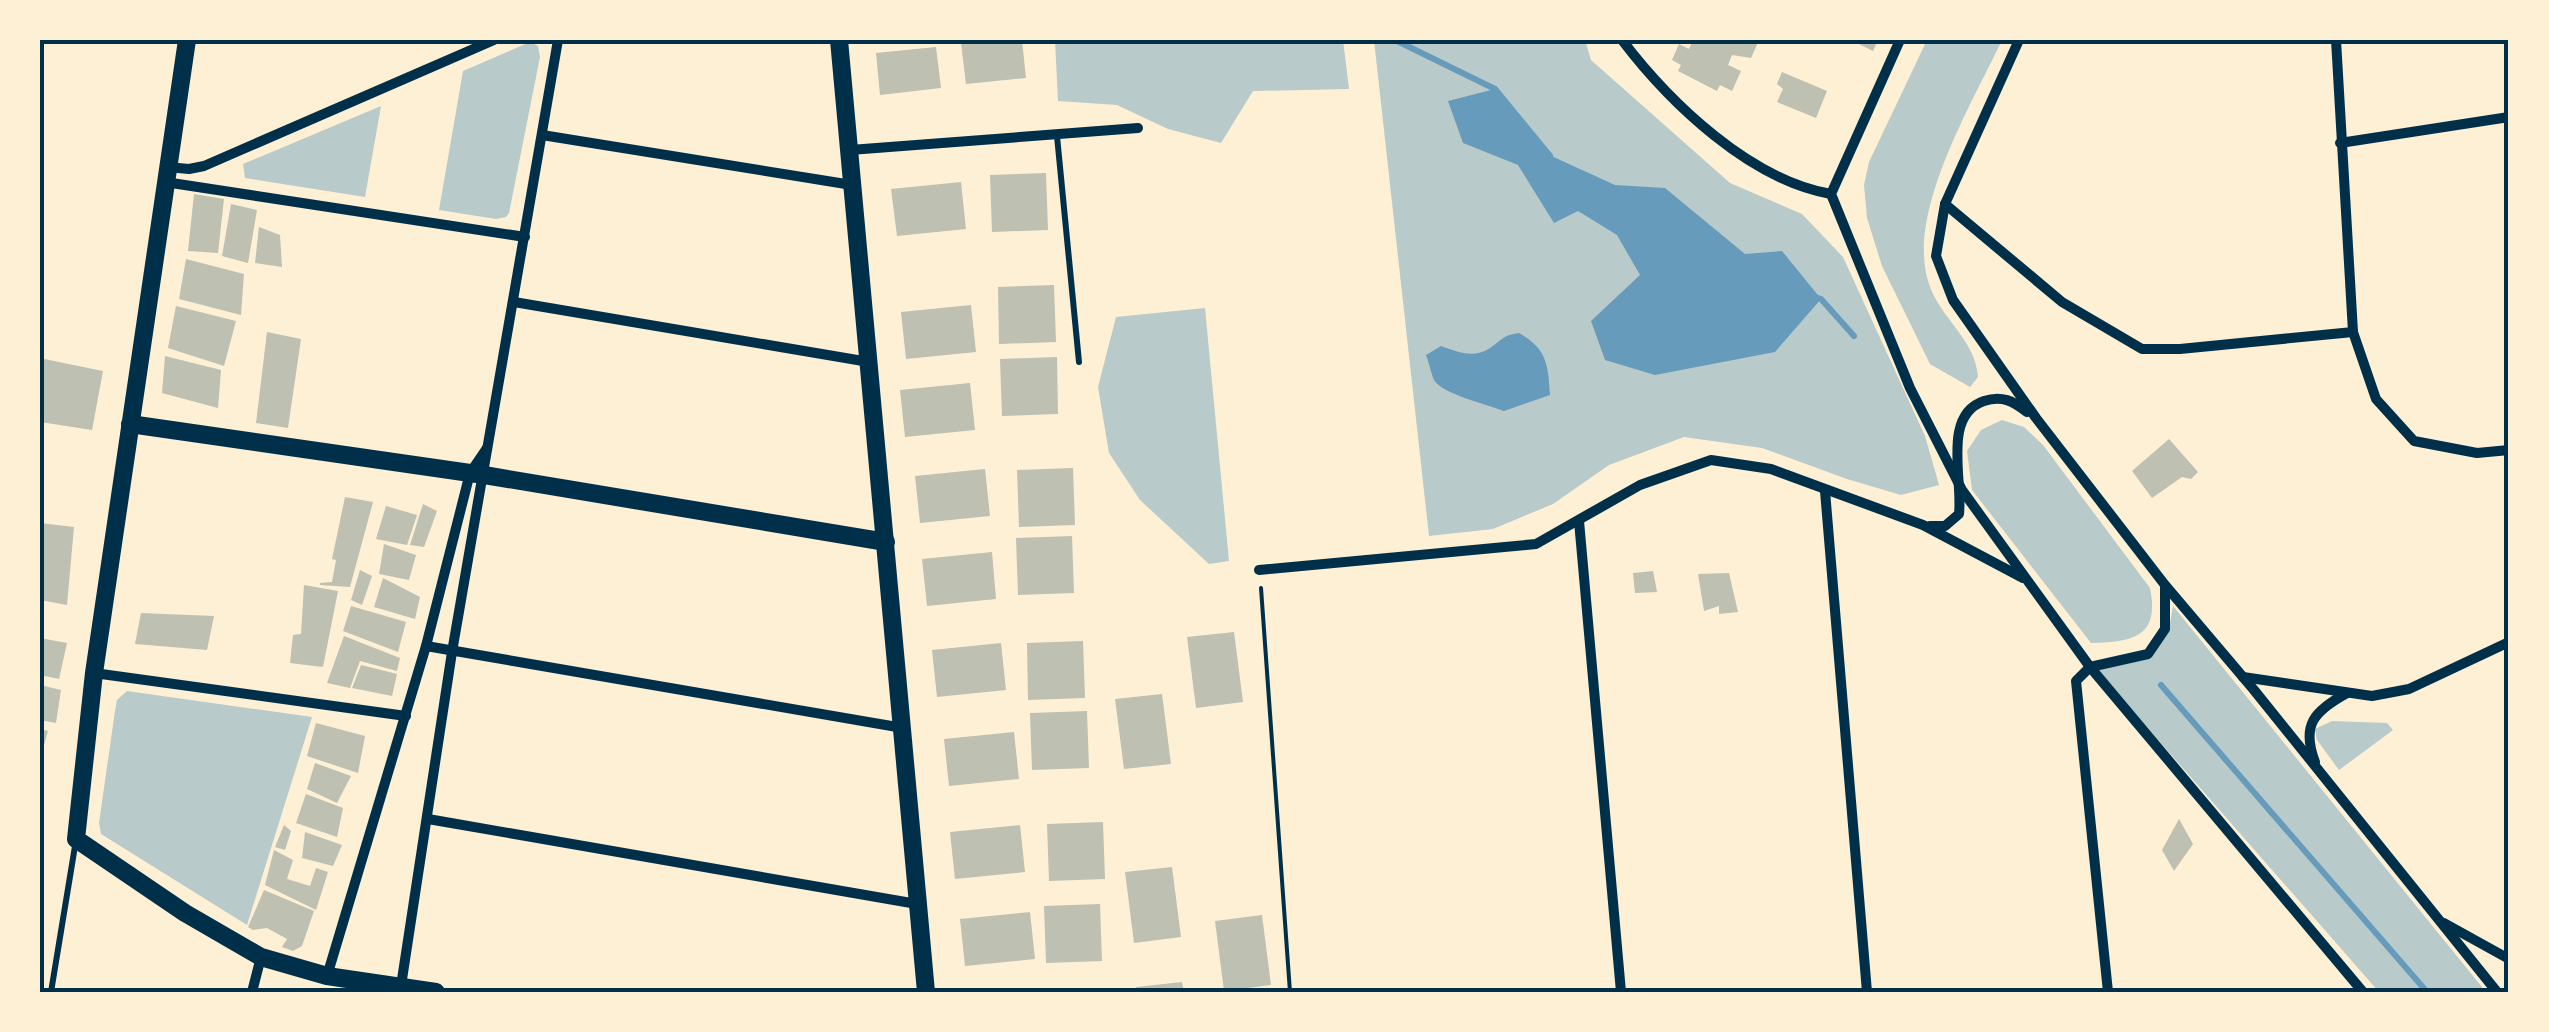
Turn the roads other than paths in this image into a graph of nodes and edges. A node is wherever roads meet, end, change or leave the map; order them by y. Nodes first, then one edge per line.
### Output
1 (187, 40) edge
2 (494, 40) edge
3 (558, 40) edge
4 (839, 40) edge
5 (1622, 40) edge
6 (1900, 40) edge
7 (2019, 40) edge
8 (2336, 40) edge
9 (2509, 117) edge
10 (1138, 128) dead end
11 (542, 135) junction
12 (1057, 136) junction
13 (2340, 143) junction
14 (850, 150) junction
15 (165, 174) junction
16 (853, 185) junction
17 (1830, 194) junction
18 (1944, 204) junction
19 (525, 237) junction
20 (514, 302) junction
21 (2353, 332) junction
22 (869, 362) junction
23 (1079, 362) dead end
24 (2036, 418) junction
25 (130, 424) junction
26 (2509, 450) edge
27 (477, 474) junction
28 (1962, 490) junction
29 (1825, 491) junction
30 (1579, 521) junction
31 (1924, 526) junction
32 (886, 542) junction
33 (1260, 570) road end
34 (2028, 580) junction
35 (2165, 586) junction
36 (2509, 642) edge
37 (426, 646) junction
38 (452, 652) junction
39 (2090, 668) junction
40 (94, 674) junction
41 (2243, 677) junction
42 (2348, 692) junction
43 (406, 716) junction
44 (904, 728) junction
45 (2320, 774) junction
46 (428, 819) junction
47 (76, 839) junction
48 (917, 904) junction
49 (2436, 918) junction
50 (261, 957) junction
51 (2509, 959) edge
52 (328, 976) junction
53 (401, 986) junction
54 (51, 992) edge
55 (252, 992) edge
56 (436, 992) edge
57 (926, 992) edge
58 (1621, 992) edge
59 (1867, 992) edge
60 (2108, 992) edge
61 (2363, 992) edge
62 (2497, 992) edge

1 - 15 street
2 - 15 street
3 - 11 street
4 - 14 street
5 - 17 street
6 - 17 street
7 - 18 street
8 - 13 street
9 - 13 street
10 - 12 street
11 - 16 street
11 - 19 street
12 - 14 street
12 - 23 lane
13 - 21 street
14 - 16 street
15 - 19 street
15 - 25 street
16 - 22 street
17 - 28 street
18 - 21 street
18 - 24 street
19 - 20 street
20 - 22 street
20 - 27 street
21 - 26 street
22 - 32 street
24 - 28 street
24 - 35 street
25 - 27 street
25 - 40 street
27 - 32 street
27 - 37 street
27 - 38 street
28 - 31 street
28 - 34 street
29 - 30 street
29 - 31 street
29 - 59 street
30 - 33 street
30 - 58 street
31 - 34 street
32 - 44 street
34 - 39 street
35 - 39 street
35 - 41 street
36 - 42 street
37 - 38 street
37 - 43 street
38 - 44 street
38 - 46 street
39 - 60 street
39 - 61 street
40 - 43 street
40 - 47 street
41 - 42 street
41 - 45 street
42 - 45 street
43 - 52 street
44 - 48 street
45 - 49 street
46 - 48 street
46 - 53 street
47 - 50 street
47 - 54 lane
48 - 57 street
49 - 51 street
49 - 62 street
50 - 52 street
50 - 55 street
52 - 53 street
53 - 56 street

